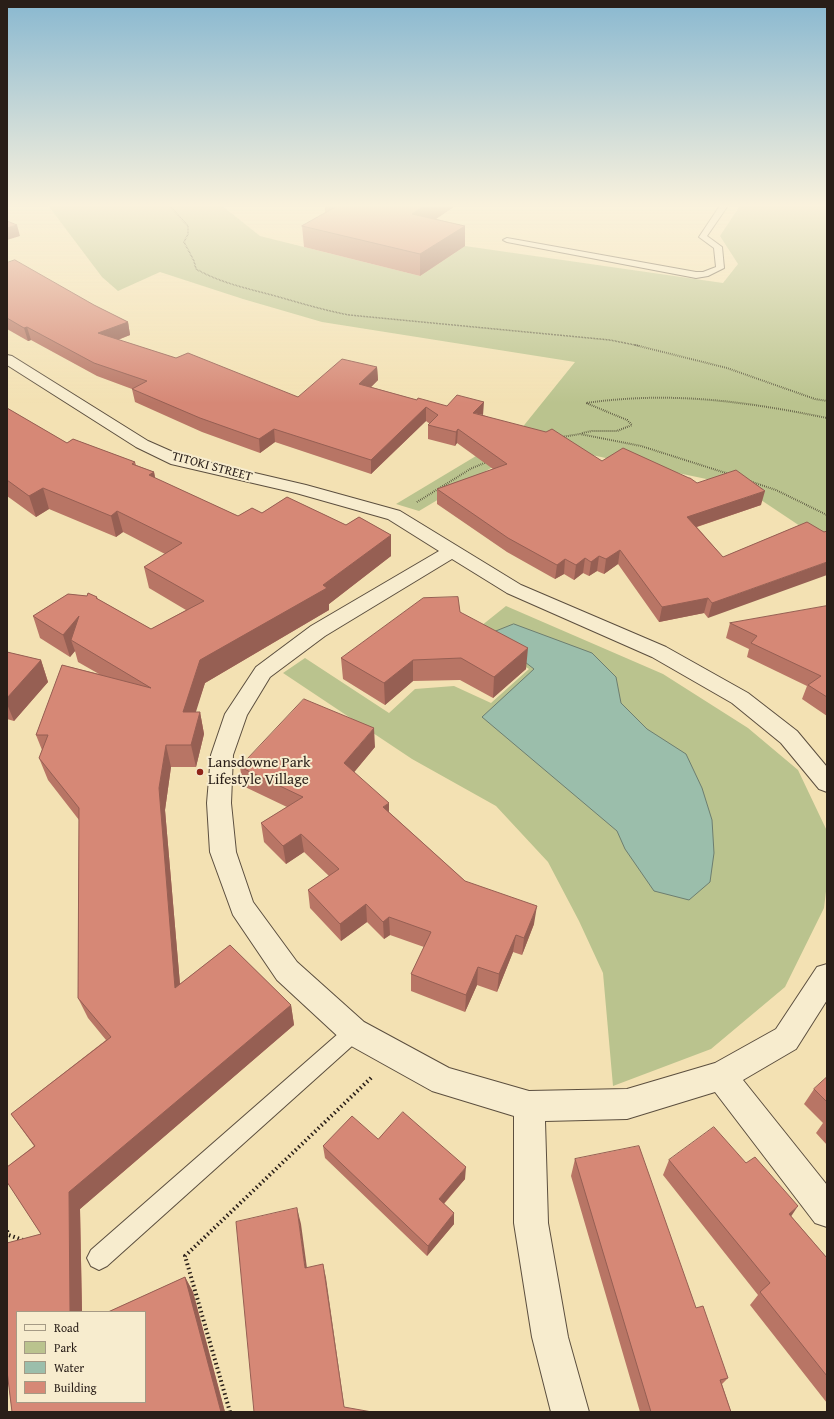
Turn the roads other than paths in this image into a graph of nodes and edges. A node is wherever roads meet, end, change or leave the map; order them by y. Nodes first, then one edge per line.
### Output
1 (670, 270) edge
2 (714, 270) edge
3 (7, 359) edge
4 (452, 551) junction
5 (827, 783) edge
6 (827, 976) edge
7 (354, 1032) junction
8 (721, 1076) junction
9 (529, 1106) junction
10 (827, 1210) edge
11 (99, 1258) dead end
12 (570, 1412) edge

1 - 2 lane
3 - 4 street, TITOKI STREET
4 - 5 street, TITOKI STREET
4 - 7 street
6 - 8 street
7 - 9 street
7 - 11 lane
8 - 9 street
8 - 10 street
9 - 12 street

